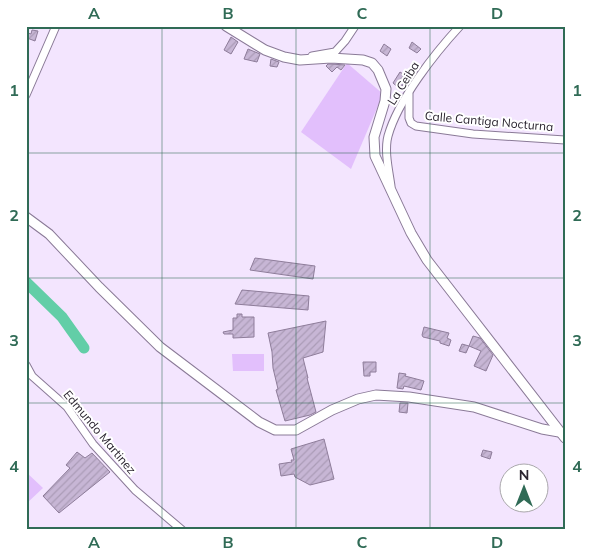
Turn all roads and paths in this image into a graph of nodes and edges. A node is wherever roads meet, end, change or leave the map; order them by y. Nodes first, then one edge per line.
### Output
1 (56, 26) edge
2 (226, 26) edge
3 (355, 26) edge
4 (460, 26) edge
5 (300, 60) junction
6 (409, 93) junction
7 (26, 95) edge
8 (565, 140) edge
9 (392, 192) junction
10 (26, 217) edge
11 (26, 365) edge
12 (562, 435) edge
13 (182, 530) edge

1 - 7 street
2 - 5 street
3 - 5 street
4 - 6 street, La Ceiba
5 - 9 street
6 - 8 street, Calle Cantiga Nocturna
6 - 9 street, La Ceiba
9 - 12 street
10 - 12 street
11 - 13 street, Edmundo Martinez

